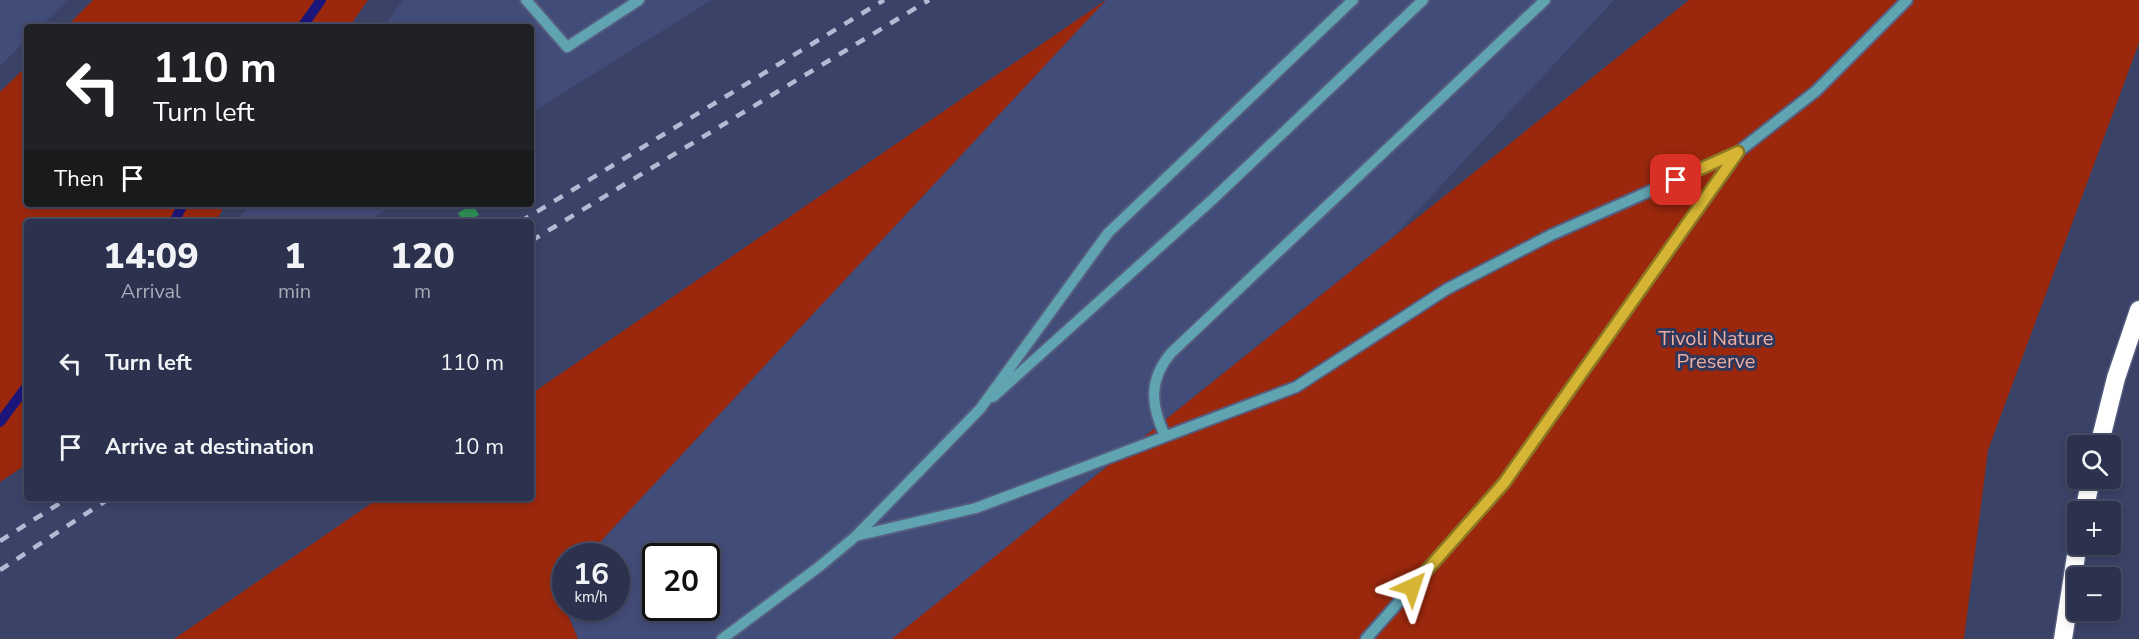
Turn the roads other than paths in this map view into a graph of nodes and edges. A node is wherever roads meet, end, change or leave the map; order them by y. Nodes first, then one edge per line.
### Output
1 (526, 0) edge
2 (639, 0) edge
3 (1353, 0) edge
4 (1423, 0) edge
5 (1545, 0) edge
6 (1907, 0) edge
7 (1738, 152) junction
8 (2139, 310) edge
9 (980, 409) junction
10 (2101, 435) edge
11 (1166, 436) junction
12 (856, 536) junction
13 (2076, 555) edge
14 (722, 639) edge
15 (1366, 639) edge
16 (2063, 639) edge

1 - 2 lane
3 - 9 lane
4 - 9 lane
5 - 11 lane
6 - 7 lane
7 - 11 lane
7 - 15 lane
8 - 10 highway
9 - 12 lane
11 - 12 lane
12 - 14 lane
13 - 16 highway

